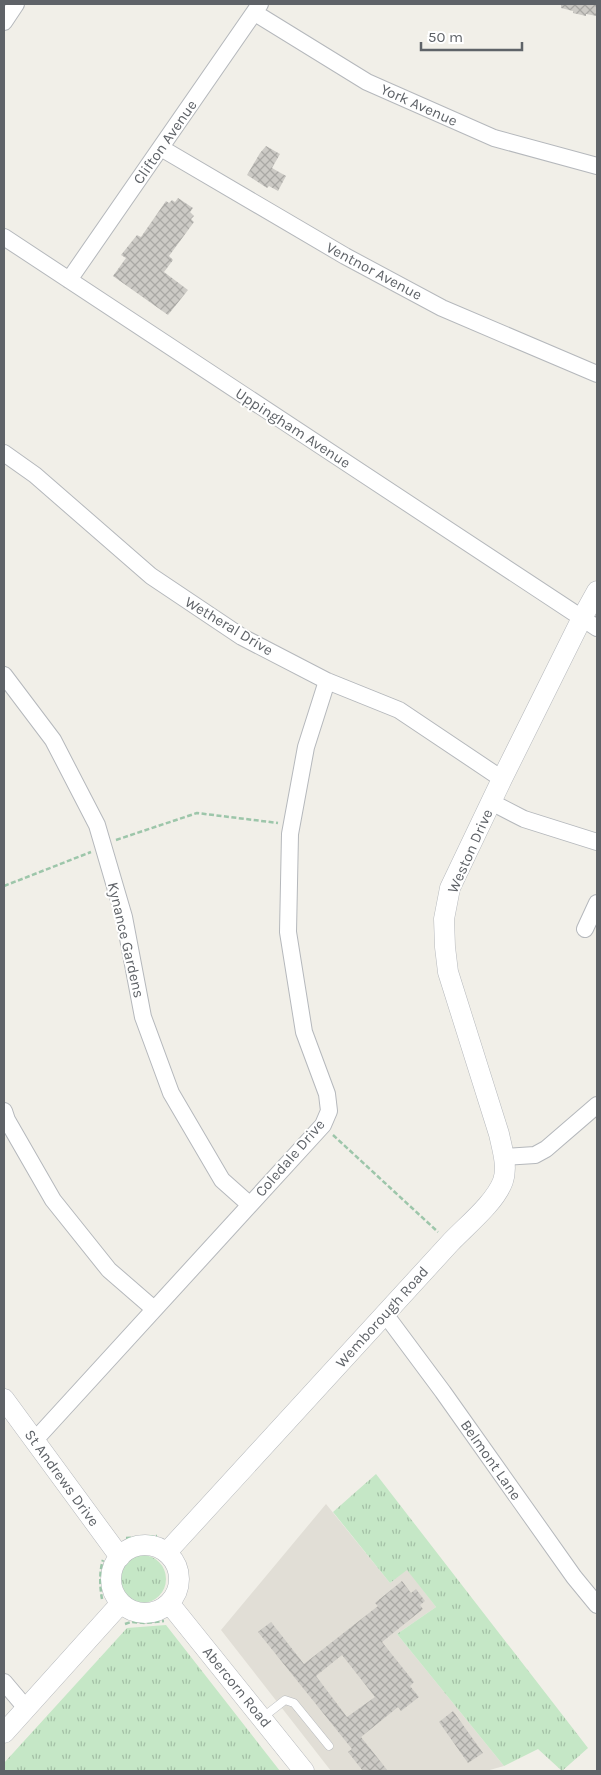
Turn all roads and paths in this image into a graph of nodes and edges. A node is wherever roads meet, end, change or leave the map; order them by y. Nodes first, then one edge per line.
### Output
1 (16, 4) edge
2 (258, 8) edge
3 (4, 22) edge
4 (161, 148) junction
5 (597, 166) edge
6 (4, 238) edge
7 (69, 280) junction
8 (597, 374) edge
9 (4, 453) edge
10 (597, 591) edge
11 (590, 623) edge
12 (4, 674) edge
13 (327, 681) junction
14 (502, 779) junction
15 (492, 802) junction
16 (292, 825) junction
17 (597, 842) edge
18 (103, 846) junction
19 (4, 886) edge
20 (597, 903) edge
21 (585, 929) dead end
22 (597, 1105) edge
23 (4, 1111) edge
24 (322, 1125) junction
25 (504, 1157) junction
26 (249, 1204) junction
27 (450, 1243) junction
28 (154, 1309) junction
29 (384, 1314) junction
30 (4, 1399) edge
31 (34, 1441) junction
32 (171, 1548) junction
33 (115, 1552) junction
34 (112, 1602) junction
35 (597, 1605) edge
36 (174, 1608) junction
37 (120, 1626) dead end
38 (4, 1682) edge
39 (26, 1708) junction
40 (262, 1718) junction
41 (4, 1733) edge
42 (329, 1746) dead end
43 (304, 1771) edge

1 - 3 street
2 - 4 street, Clifton Avenue
2 - 5 street, York Avenue
4 - 7 street, Clifton Avenue
4 - 8 street, Ventnor Avenue
6 - 7 street, Uppingham Avenue
7 - 11 street, Uppingham Avenue
9 - 13 street, Wetheral Drive
10 - 11 street, Weston Drive
11 - 14 street, Weston Drive
12 - 18 street, Kynance Gardens
13 - 14 street, Wetheral Drive
13 - 16 street, Coledale Drive
14 - 15 street, Weston Drive
15 - 17 street
15 - 25 street, Weston Drive
16 - 18 path
16 - 24 street, Coledale Drive
18 - 19 path
18 - 26 street, Kynance Gardens
20 - 21 street
22 - 25 street
23 - 28 street
24 - 26 street, Coledale Drive
24 - 27 path
25 - 27 street, Wemborough Road
26 - 28 street, Coledale Drive
27 - 29 street, Wemborough Road
28 - 31 street, Coledale Drive
29 - 32 street, Wemborough Road
29 - 35 street, Belmont Lane
30 - 31 street, St Andrews Drive
31 - 33 street, St Andrews Drive
32 - 33 street
32 - 33 path
32 - 36 street
32 - 36 path
33 - 34 street
33 - 34 path
34 - 36 street
34 - 39 street
36 - 37 path
36 - 40 street, Abercorn Road
38 - 39 street
39 - 41 street
40 - 42 lane
40 - 43 street, Abercorn Road

